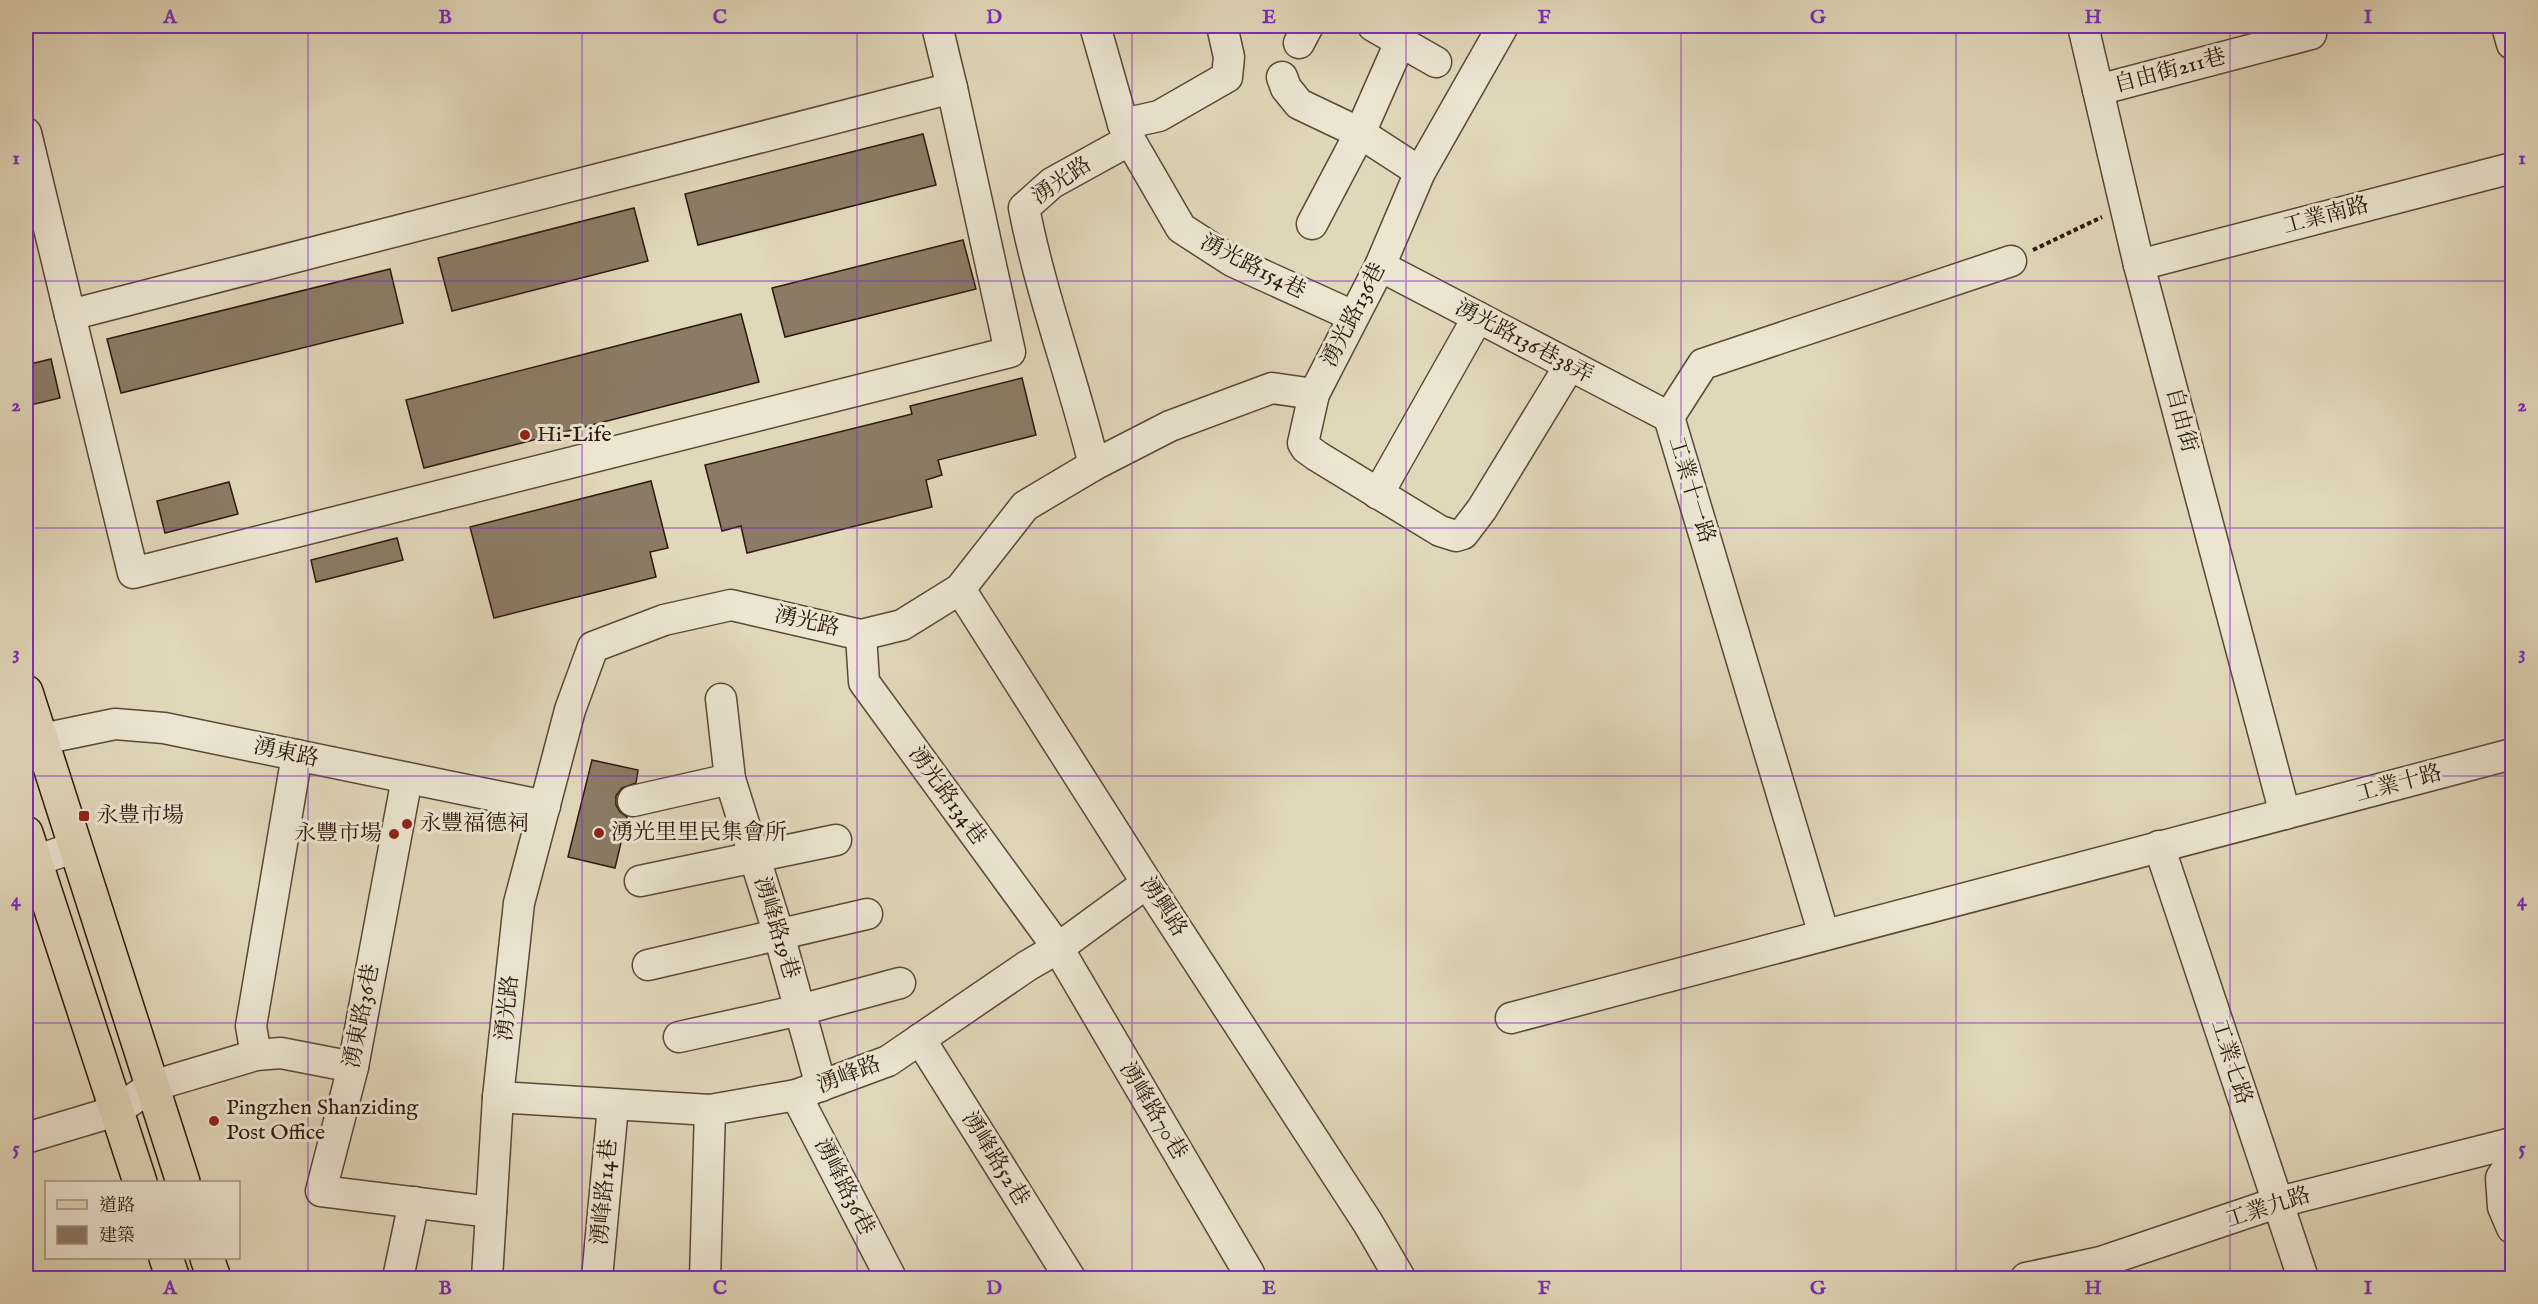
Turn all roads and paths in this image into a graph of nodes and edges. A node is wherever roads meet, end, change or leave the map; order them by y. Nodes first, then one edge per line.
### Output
1 (937, 26) edge
2 (1095, 26) edge
3 (1222, 26) edge
4 (1373, 26) edge
5 (1503, 26) edge
6 (2083, 26) edge
7 (2507, 26) edge
8 (2311, 34) dead end
9 (1401, 40) junction
10 (2512, 44) edge
11 (1436, 62) dead end
12 (1282, 77) dead end
13 (952, 88) junction
14 (2098, 90) junction
15 (1127, 132) junction
16 (26, 133) edge
17 (1360, 133) junction
18 (2512, 168) edge
19 (1420, 172) junction
20 (2124, 206) junction
21 (1312, 224) dead end
22 (2011, 261) joint
23 (2139, 265) junction
24 (1380, 267) junction
25 (70, 315) junction
26 (1353, 316) junction
27 (1478, 317) junction
28 (1570, 365) junction
29 (1314, 394) junction
30 (1669, 417) junction
31 (1094, 465) junction
32 (1378, 494) junction
33 (960, 589) junction
34 (861, 635) junction
35 (26, 692) edge
36 (721, 699) dead end
37 (34, 739) edge
38 (2512, 754) edge
39 (297, 755) junction
40 (407, 778) junction
41 (730, 779) junction
42 (633, 801) dead end
43 (545, 806) junction
44 (2285, 814) junction
45 (836, 840) dead end
46 (2159, 846) junction
47 (76, 848) junction
48 (29, 853) edge
49 (755, 858) junction
50 (640, 881) dead end
51 (1147, 883) junction
52 (867, 914) dead end
53 (779, 935) junction
54 (1824, 935) junction
55 (1058, 948) junction
56 (648, 965) dead end
57 (900, 983) dead end
58 (800, 1010) junction
59 (1511, 1018) dead end
60 (679, 1037) dead end
61 (920, 1039) junction
62 (256, 1055) junction
63 (353, 1067) junction
64 (152, 1086) junction
65 (808, 1090) junction
66 (498, 1097) junction
67 (613, 1106) junction
68 (710, 1110) junction
69 (116, 1112) junction
70 (26, 1138) edge
71 (2512, 1143) edge
72 (2512, 1161) edge
73 (140, 1181) edge
74 (183, 1181) edge
75 (414, 1202) junction
76 (2278, 1204) junction
77 (491, 1212) junction
78 (2512, 1228) edge
79 (167, 1259) edge
80 (208, 1259) edge
81 (1249, 1273) dead end
82 (173, 1278) edge
83 (214, 1278) edge
84 (398, 1278) edge
85 (487, 1278) edge
86 (597, 1278) edge
87 (705, 1278) edge
88 (891, 1278) edge
89 (1070, 1278) edge
90 (1400, 1278) edge
91 (2026, 1278) edge
92 (2303, 1278) edge

1 - 13 street
2 - 15 street
3 - 15 street
4 - 9 street
5 - 19 street, 湧光路136巷
6 - 14 street, 自由街
7 - 10 street
8 - 14 street, 自由街211巷
9 - 11 street
9 - 17 street
12 - 17 street
13 - 25 street
13 - 25 street
14 - 20 street, 自由街
15 - 26 street, 湧光路154巷
15 - 31 street, 湧光路
16 - 25 street
17 - 19 street
17 - 21 street
18 - 23 street, 工業南路
19 - 24 street, 湧光路136巷
20 - 22 path
20 - 23 street, 自由街
22 - 30 street, 工業十一路
23 - 44 street, 自由街
24 - 26 street, 湧光路136巷
24 - 27 street, 湧光路136巷38弄
26 - 29 street, 湧光路136巷
27 - 28 street, 湧光路136巷38弄
27 - 32 street
28 - 30 street, 湧光路136巷38弄
28 - 32 street
29 - 31 street, 湧光路136巷
29 - 32 street
30 - 54 street, 工業十一路
31 - 33 street, 湧光路
33 - 34 street, 湧光路
33 - 51 street, 湧興路
34 - 43 street, 湧光路
34 - 55 street, 湧光路134巷
35 - 37 main road
36 - 41 street, 湧峰路19巷
37 - 39 street, 湧東路
37 - 47 main road
38 - 44 street, 工業十路
39 - 40 street, 湧東路
39 - 62 street
40 - 43 street, 湧東路
40 - 63 street, 湧東路36巷
41 - 42 street
41 - 49 street, 湧峰路19巷
43 - 66 street, 湧光路
44 - 46 street, 工業十路
45 - 49 street
46 - 54 street, 工業十路
46 - 76 street, 工業七路
47 - 48 street
47 - 64 main road
48 - 69 main road
49 - 50 street
49 - 53 street, 湧峰路19巷
51 - 55 street, 湧峰路
51 - 90 street, 湧興路
52 - 53 street
53 - 56 street
53 - 58 street, 湧峰路19巷
54 - 59 street, 工業十路
55 - 61 street, 湧峰路
55 - 81 street, 湧峰路70巷
57 - 58 street
58 - 60 street
58 - 65 street, 湧峰路19巷
61 - 65 street, 湧峰路
61 - 89 street, 湧峰路52巷
62 - 63 street
62 - 64 street
63 - 75 street, 湧東路36巷
64 - 69 street
64 - 74 main road
65 - 68 street, 湧峰路
65 - 88 street, 湧峰路36巷
66 - 67 street, 湧峰路
66 - 77 street, 湧光路
67 - 68 street, 湧峰路
67 - 86 street, 湧峰路14巷
68 - 87 street
69 - 70 street
69 - 73 main road
71 - 76 street, 工業九路
72 - 78 street
75 - 77 street, 湧東路36巷
75 - 84 street
76 - 91 street, 工業九路
76 - 92 street, 工業七路
77 - 85 street, 湧光路
79 - 82 main road
80 - 83 main road

